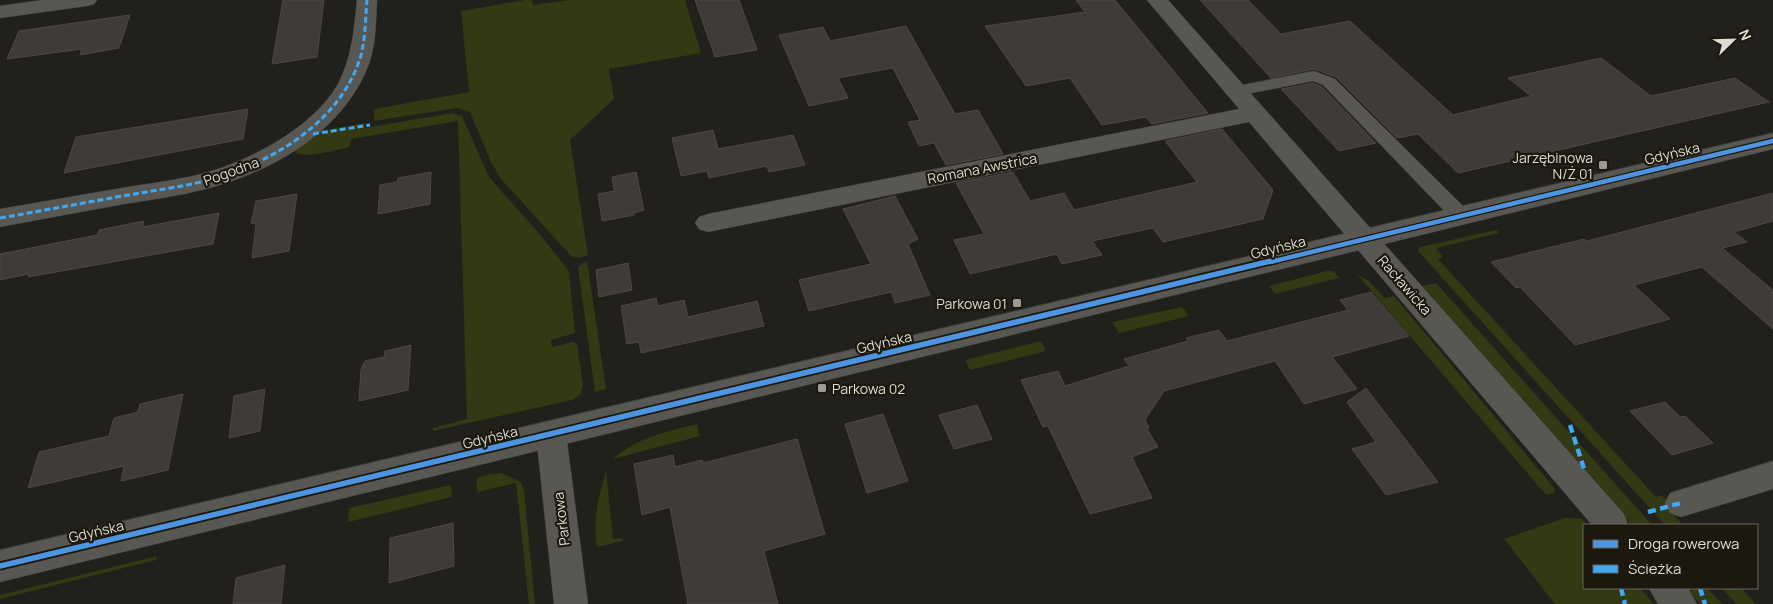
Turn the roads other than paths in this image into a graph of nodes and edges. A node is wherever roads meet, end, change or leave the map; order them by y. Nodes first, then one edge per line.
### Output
1 (87, 0) edge
2 (367, 0) edge
3 (1157, 0) edge
4 (0, 12) edge
5 (1237, 91) junction
6 (1257, 113) junction
7 (1773, 141) edge
8 (1460, 215) junction
9 (0, 218) edge
10 (708, 223) dead end
11 (1364, 238) junction
12 (551, 434) junction
13 (1773, 475) edge
14 (1681, 503) dead end
15 (1611, 524) edge
16 (0, 566) edge
17 (1667, 589) edge
18 (571, 604) edge
19 (1680, 604) edge

1 - 4 street
2 - 9 street, Pogodna
3 - 5 street, Racławicka
5 - 6 street, Racławicka
5 - 8 lane
6 - 10 street, Romana Awstrica
6 - 11 street, Racławicka
7 - 8 street, Gdyńska
8 - 11 street, Gdyńska
11 - 12 street, Gdyńska
11 - 15 street, Racławicka
12 - 16 street, Gdyńska
12 - 18 street, Parkowa
13 - 14 street
17 - 19 street

